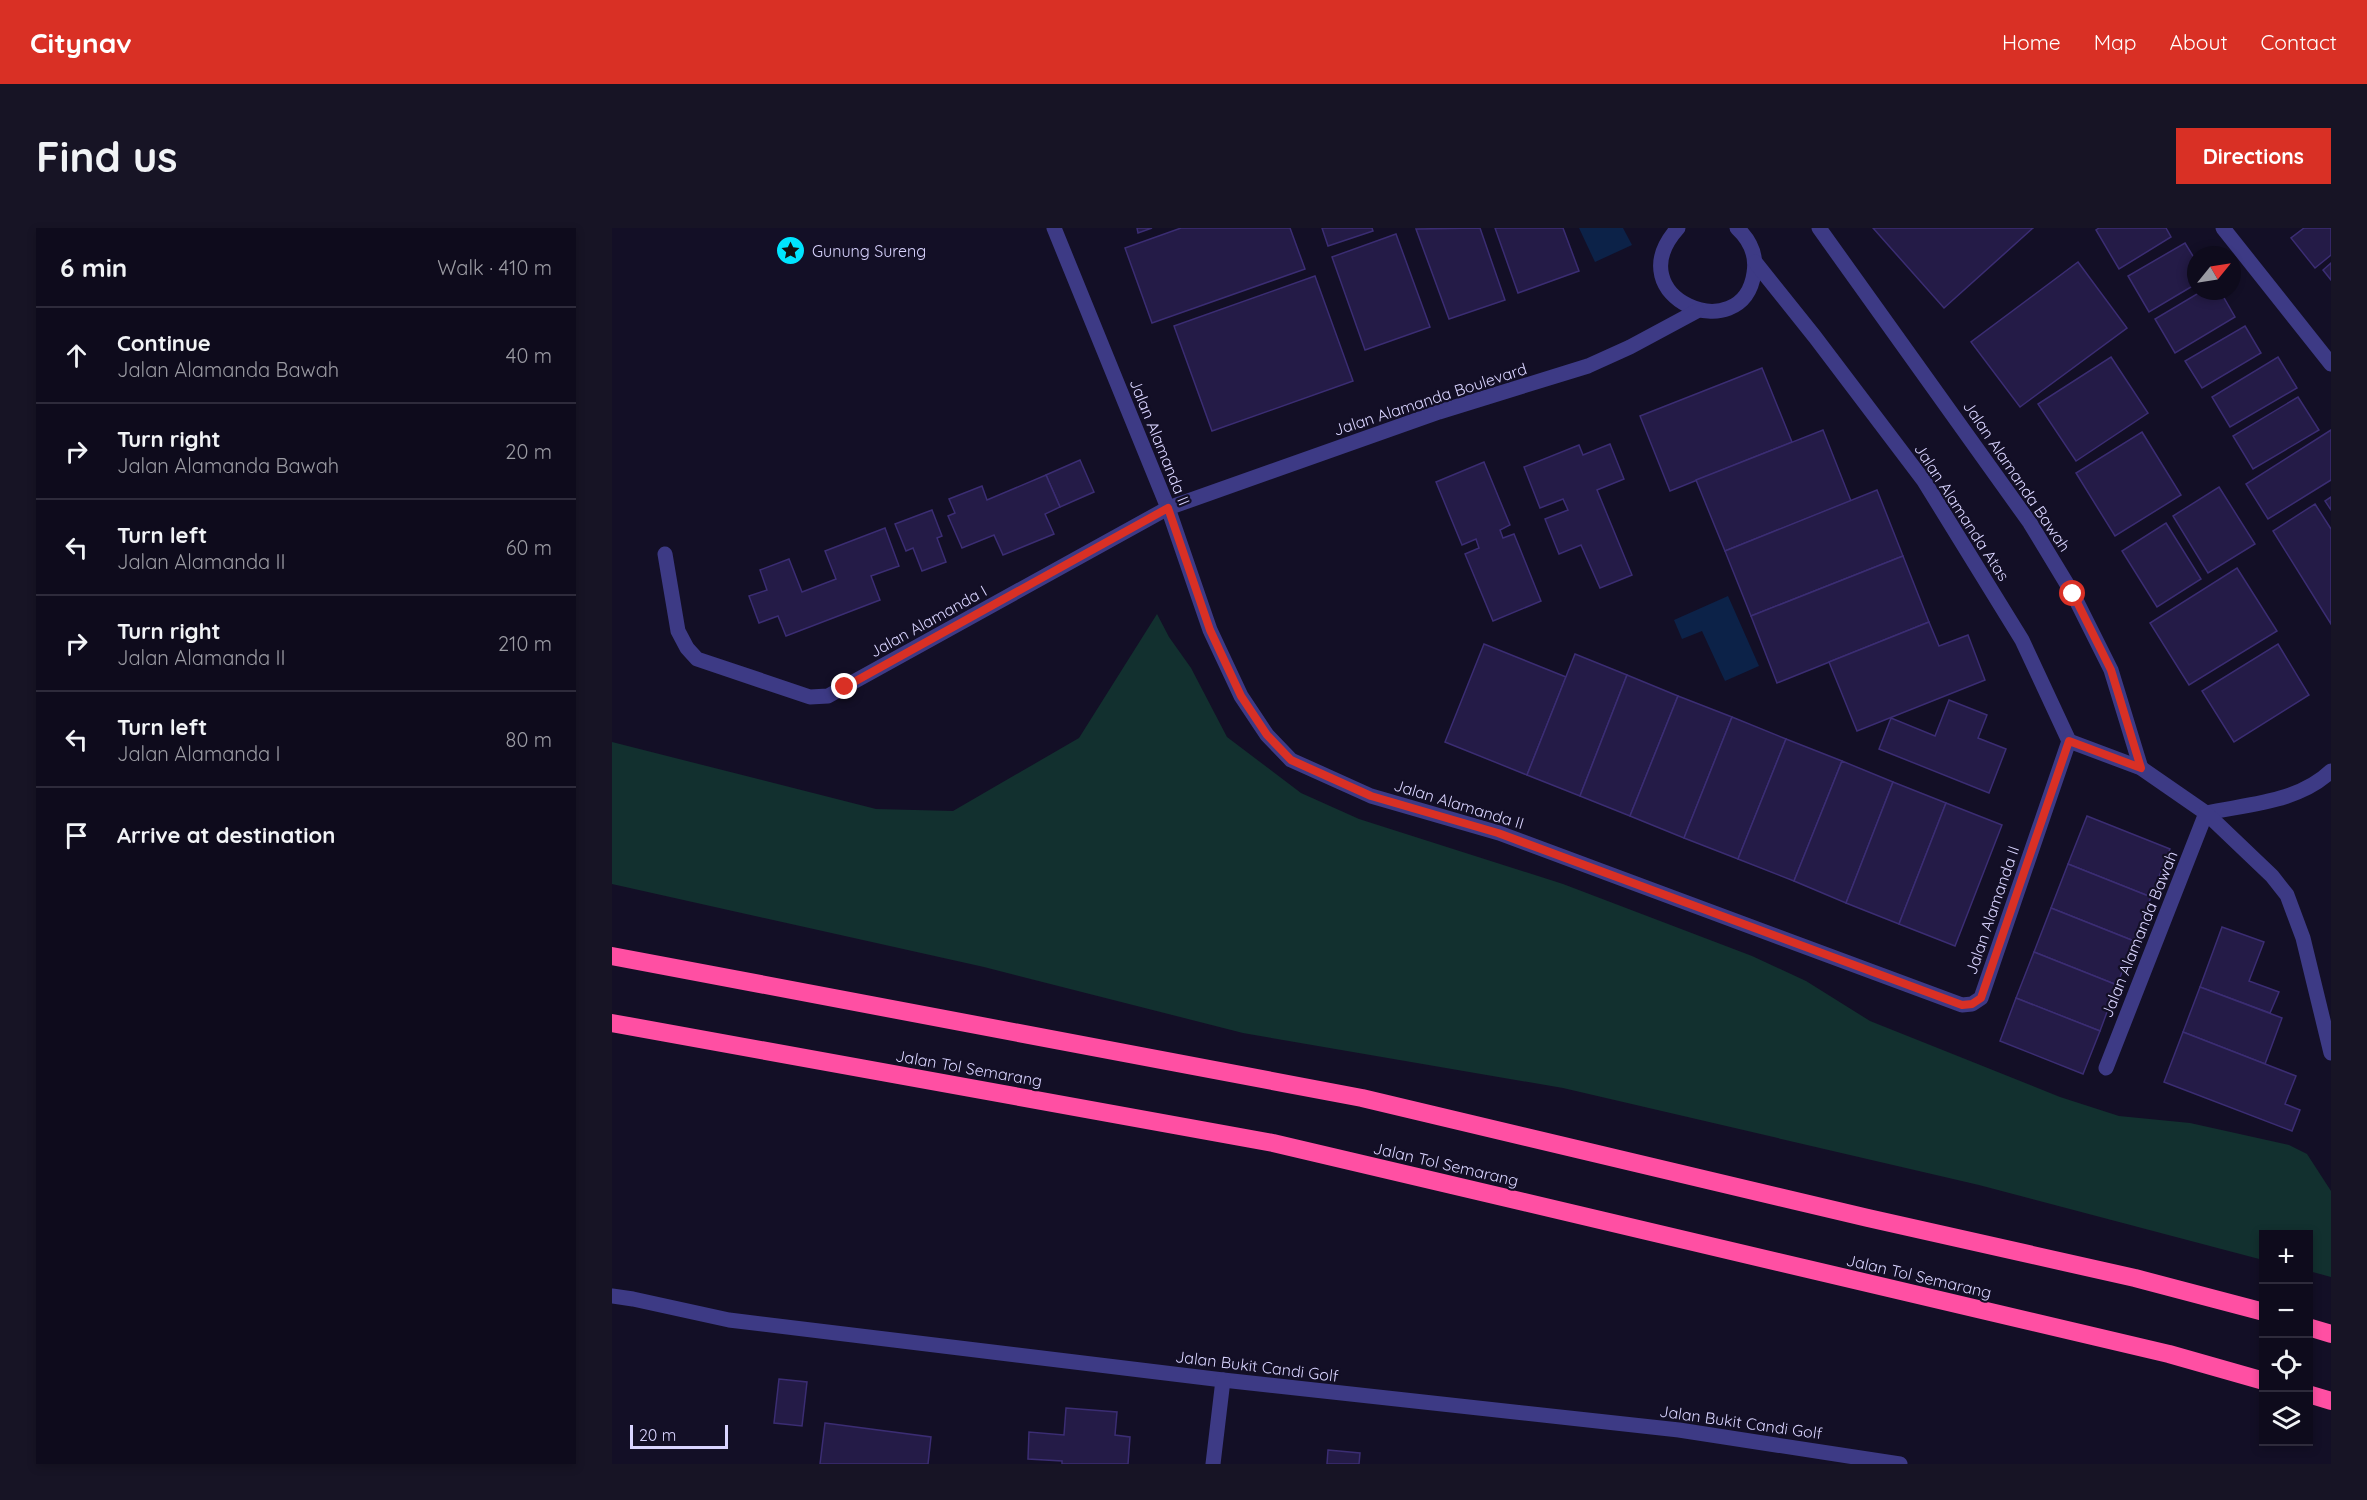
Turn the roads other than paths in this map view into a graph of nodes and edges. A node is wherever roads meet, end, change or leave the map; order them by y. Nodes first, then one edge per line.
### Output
1 (1054, 228) edge
2 (1678, 228) edge
3 (1737, 228) edge
4 (1819, 228) edge
5 (2223, 228) edge
6 (1755, 262) junction
7 (1697, 311) junction
8 (2331, 364) edge
9 (1168, 508) junction
10 (665, 554) dead end
11 (2069, 741) junction
12 (2141, 768) junction
13 (2331, 771) edge
14 (2206, 813) junction
15 (612, 956) edge
16 (612, 1023) edge
17 (2331, 1053) edge
18 (2106, 1068) dead end
19 (612, 1296) edge
20 (2259, 1311) edge
21 (2313, 1329) edge
22 (2331, 1334) edge
23 (1223, 1380) junction
24 (2259, 1380) edge
25 (2313, 1396) edge
26 (2331, 1401) edge
27 (1213, 1464) edge
28 (1900, 1464) edge

1 - 9 street, Jalan Alamanda II
2 - 7 street
3 - 6 street
4 - 12 street, Jalan Alamanda Bawah
5 - 8 street
6 - 7 street, Jalan Alamanda Boulevard
6 - 11 street, Jalan Alamanda Atas
7 - 9 street, Jalan Alamanda Boulevard
9 - 10 street, Jalan Alamanda I
9 - 11 street, Jalan Alamanda II
11 - 12 street
12 - 14 street
13 - 14 street
14 - 17 street
14 - 18 street, Jalan Alamanda Bawah
15 - 20 highway
16 - 24 highway, Jalan Tol Semarang
19 - 23 street, Jalan Bukit Candi Golf
21 - 22 highway
23 - 27 street
23 - 28 street, Jalan Bukit Candi Golf
25 - 26 highway

